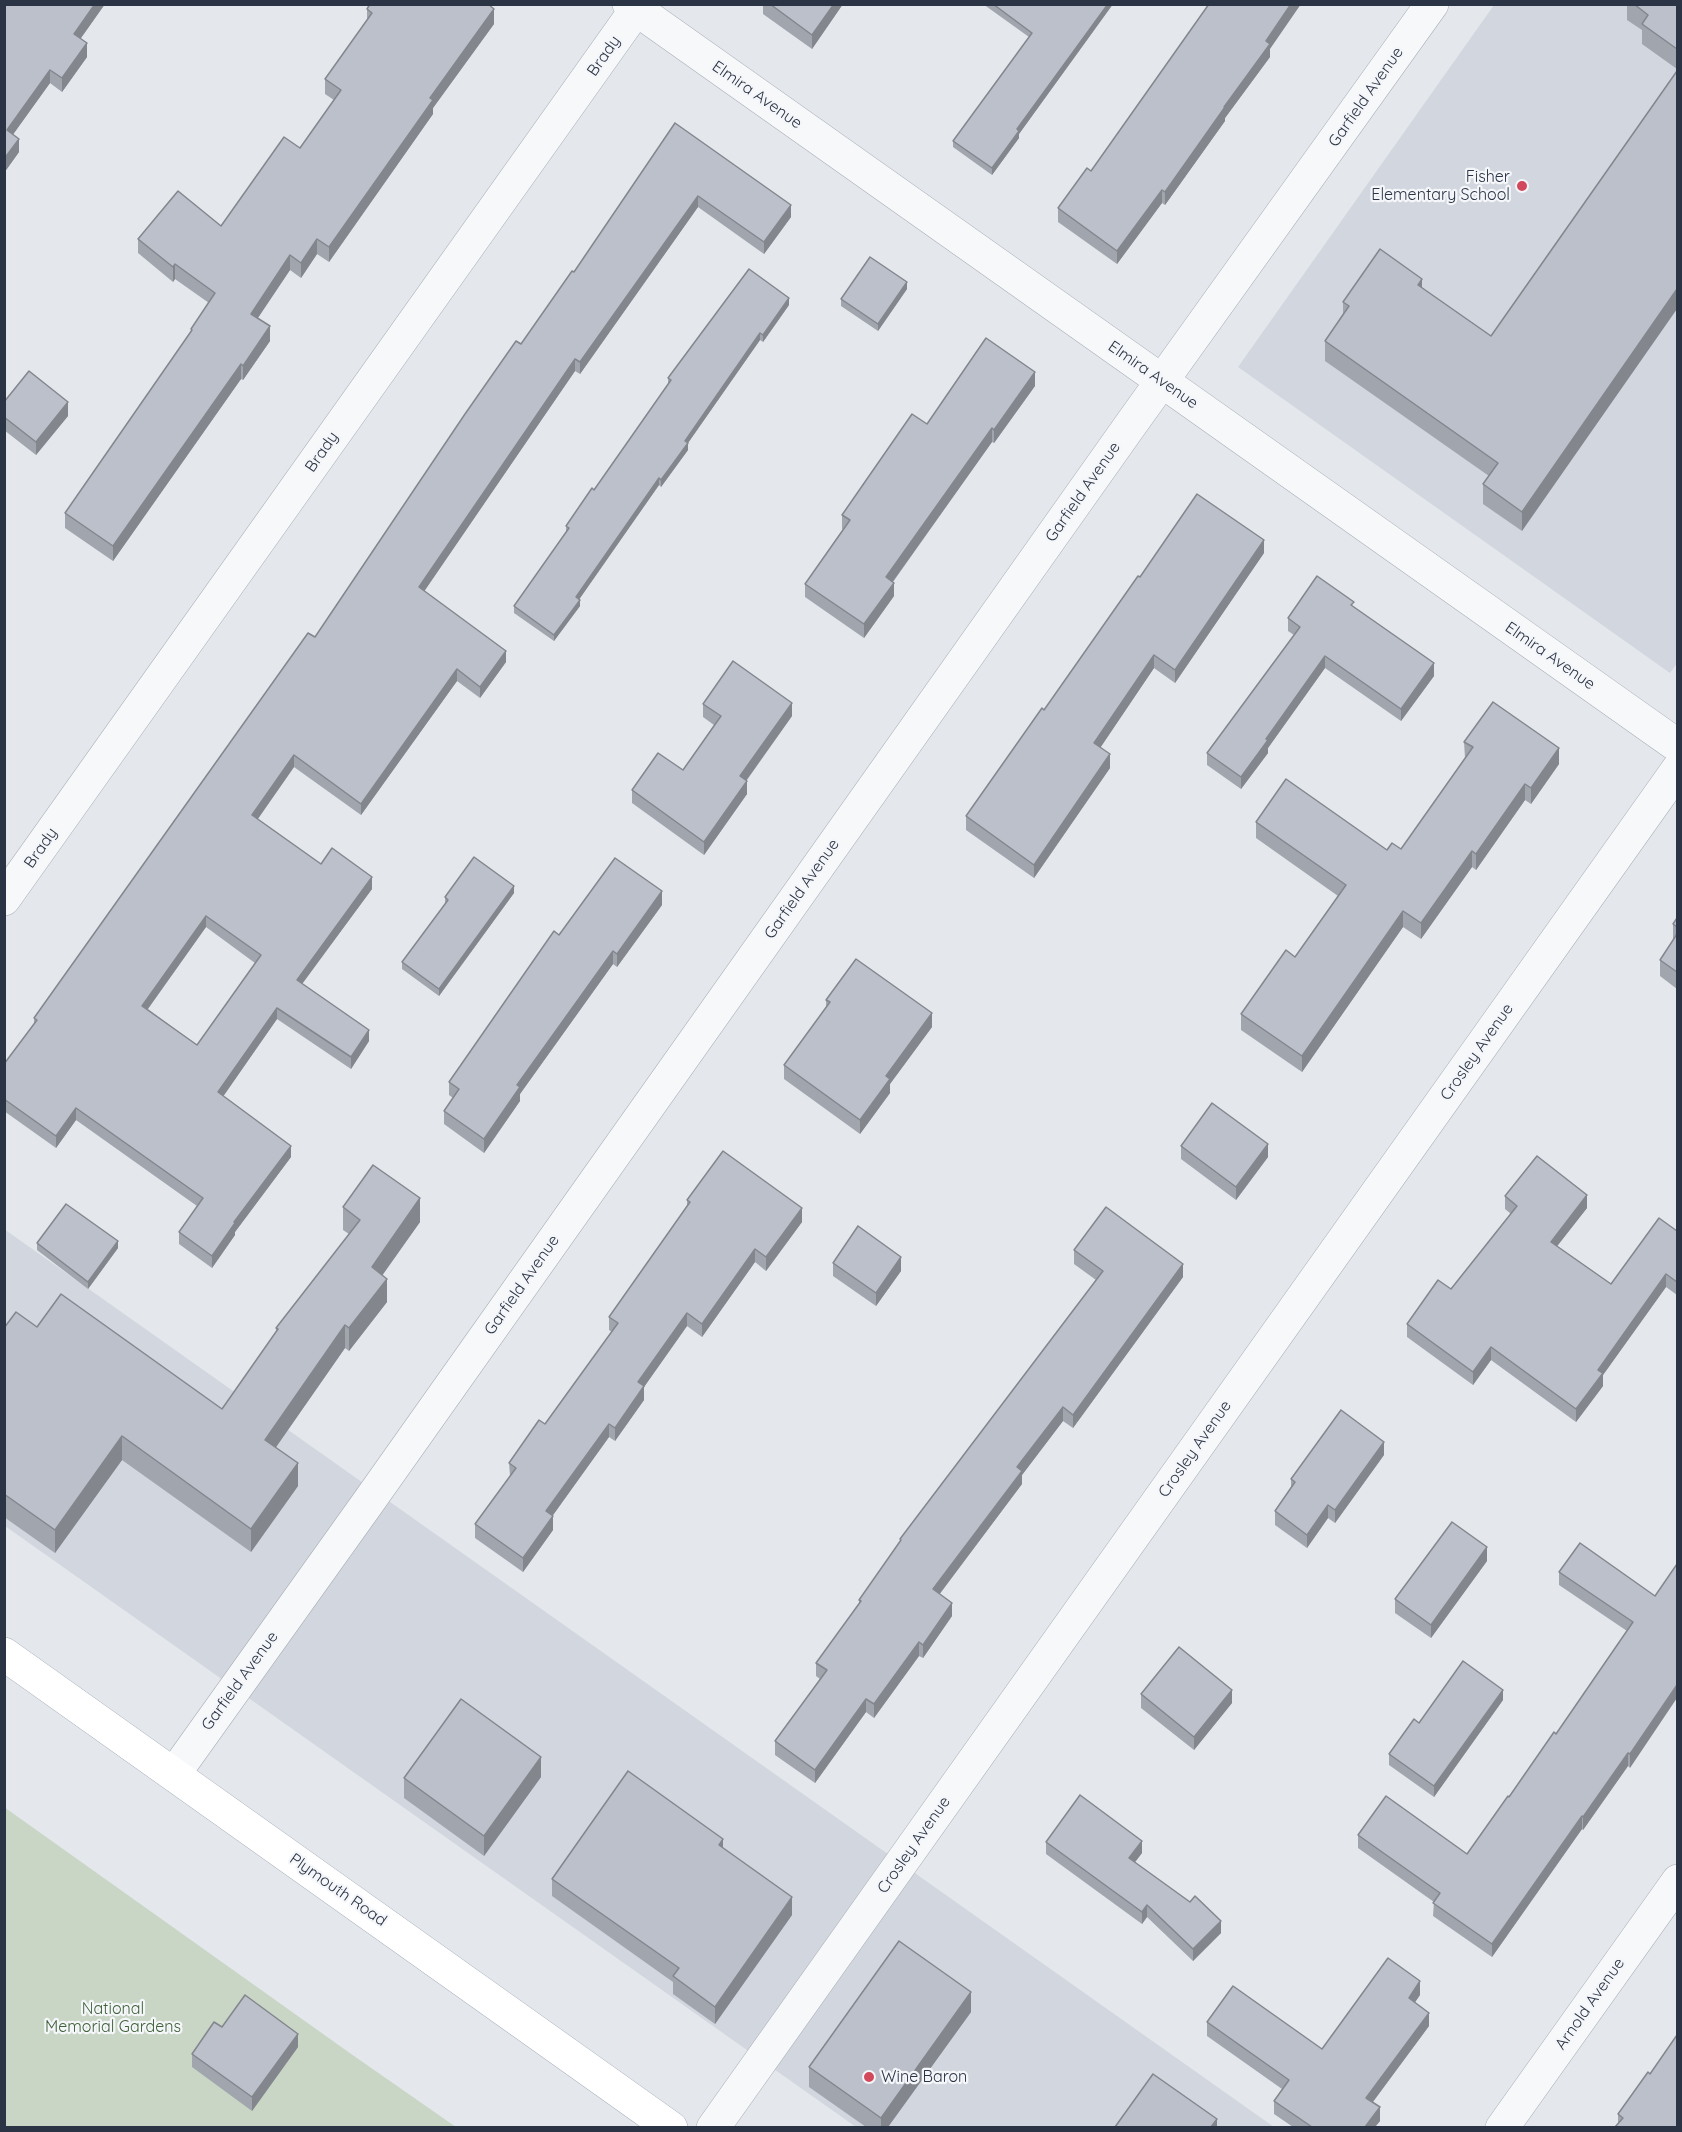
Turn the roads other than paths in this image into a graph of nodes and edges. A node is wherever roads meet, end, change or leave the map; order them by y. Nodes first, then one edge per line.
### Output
1 (1432, 4) edge
2 (635, 6) edge
3 (1162, 382) junction
4 (1677, 747) edge
5 (1677, 769) edge
6 (4, 899) edge
7 (4, 1654) edge
8 (174, 1774) junction
9 (1677, 1881) edge
10 (671, 2127) edge
11 (713, 2127) edge
12 (1502, 2127) edge

1 - 3 street, Garfield Avenue
2 - 3 street, Elmira Avenue
2 - 6 street, Brady
3 - 4 street, Elmira Avenue
3 - 8 street, Garfield Avenue
5 - 11 street, Crosley Avenue
7 - 8 main road, Plymouth Road
8 - 10 main road, Plymouth Road
9 - 12 street, Arnold Avenue

